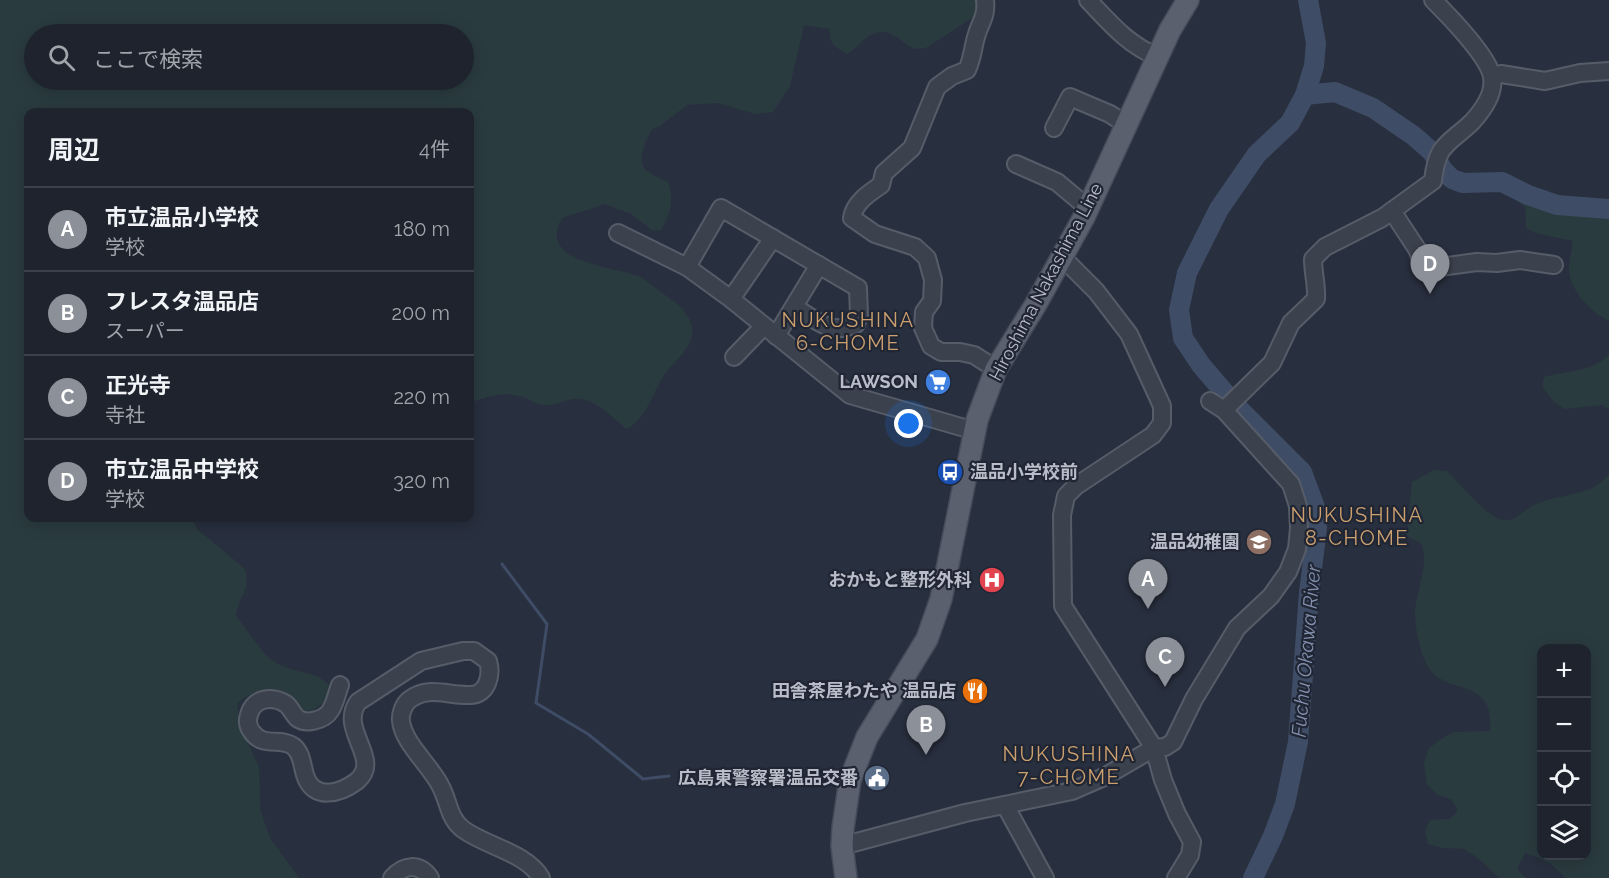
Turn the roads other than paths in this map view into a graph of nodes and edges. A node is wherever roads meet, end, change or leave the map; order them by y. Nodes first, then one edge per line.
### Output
1 (999, 0) edge
2 (1088, 0) edge
3 (1188, 0) edge
4 (1433, 0) edge
5 (986, 6) edge
6 (1158, 57) junction
7 (1609, 71) edge
8 (1492, 76) junction
9 (1127, 125) junction
10 (1054, 128) dead end
11 (1016, 164) dead end
12 (1088, 208) junction
13 (1392, 211) junction
14 (618, 232) dead end
15 (773, 238) junction
16 (1062, 257) junction
17 (819, 265) junction
18 (1554, 265) dead end
19 (687, 267) junction
20 (731, 299) junction
21 (794, 307) junction
22 (770, 331) junction
23 (734, 357) dead end
24 (996, 369) junction
25 (975, 431) junction
26 (340, 685) dead end
27 (1154, 748) junction
28 (1005, 805) junction
29 (842, 846) junction
30 (392, 878) edge
31 (430, 878) edge
32 (541, 878) edge
33 (846, 878) edge
34 (1045, 878) edge
35 (1176, 878) edge

1 - 5 street
2 - 6 street
3 - 6 main road, Hiroshima Nakashima Line
4 - 8 street
5 - 24 street
6 - 9 main road, Hiroshima Nakashima Line
7 - 8 street
8 - 13 street
9 - 10 street
9 - 12 main road, Hiroshima Nakashima Line
11 - 12 street
12 - 16 main road, Hiroshima Nakashima Line
13 - 18 street
13 - 27 street
14 - 19 street
15 - 17 street
15 - 19 street
15 - 20 street
16 - 24 main road, Hiroshima Nakashima Line
16 - 27 street
17 - 21 street
17 - 21 street
19 - 20 street
20 - 22 street
21 - 22 street
22 - 23 street
22 - 25 street
24 - 25 main road, Hiroshima Nakashima Line
25 - 29 main road, Hiroshima Nakashima Line
26 - 32 street
27 - 28 street
27 - 35 street
28 - 29 street
28 - 34 street
29 - 33 main road, Hiroshima Nakashima Line
30 - 31 street

